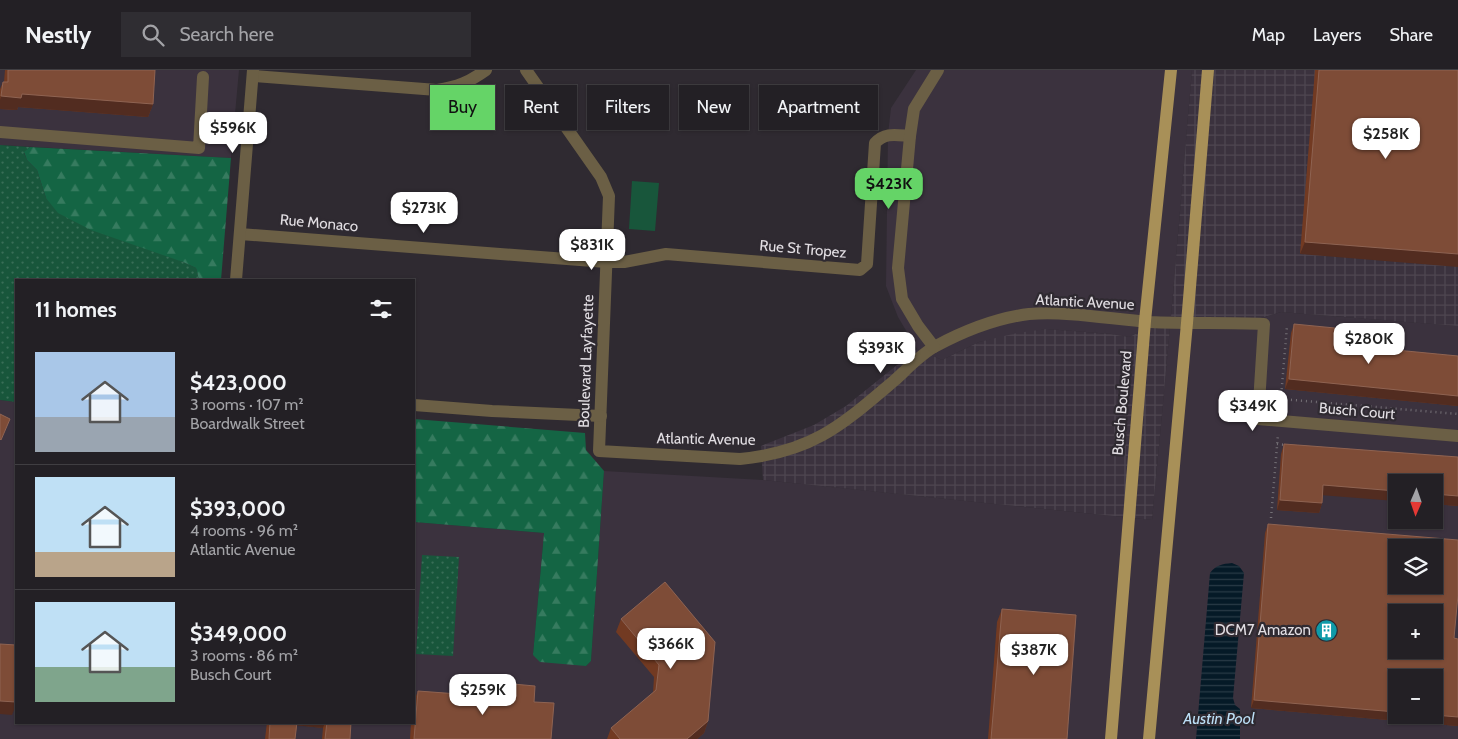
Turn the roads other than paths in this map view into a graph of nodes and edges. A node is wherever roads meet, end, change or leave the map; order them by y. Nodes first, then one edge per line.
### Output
1 (486, 70) edge
2 (526, 70) edge
3 (938, 70) edge
4 (1171, 70) edge
5 (1208, 70) edge
6 (253, 73) edge
7 (203, 77) dead end
8 (0, 132) edge
9 (910, 136) junction
10 (240, 234) junction
11 (606, 262) junction
12 (236, 279) edge
13 (1145, 321) junction
14 (1187, 324) junction
15 (934, 347) junction
16 (415, 405) edge
17 (601, 416) junction
18 (1458, 436) edge
19 (615, 452) joint
20 (1111, 739) edge
21 (1149, 739) edge

1 - 6 street
2 - 11 street, Boulevard Layfayette
3 - 9 street
4 - 13 main road, Busch Boulevard
5 - 14 main road
6 - 10 street
7 - 8 street
9 - 11 street, Rue St Tropez
9 - 15 street
10 - 11 street, Rue Monaco
10 - 12 street
11 - 17 street, Boulevard Layfayette
13 - 14 street, Busch Court
13 - 15 street, Atlantic Avenue
13 - 20 main road, Busch Boulevard
14 - 18 street, Busch Court
14 - 21 main road
15 - 19 street, Atlantic Avenue
16 - 17 street
17 - 19 street, Boulevard Layfayette

